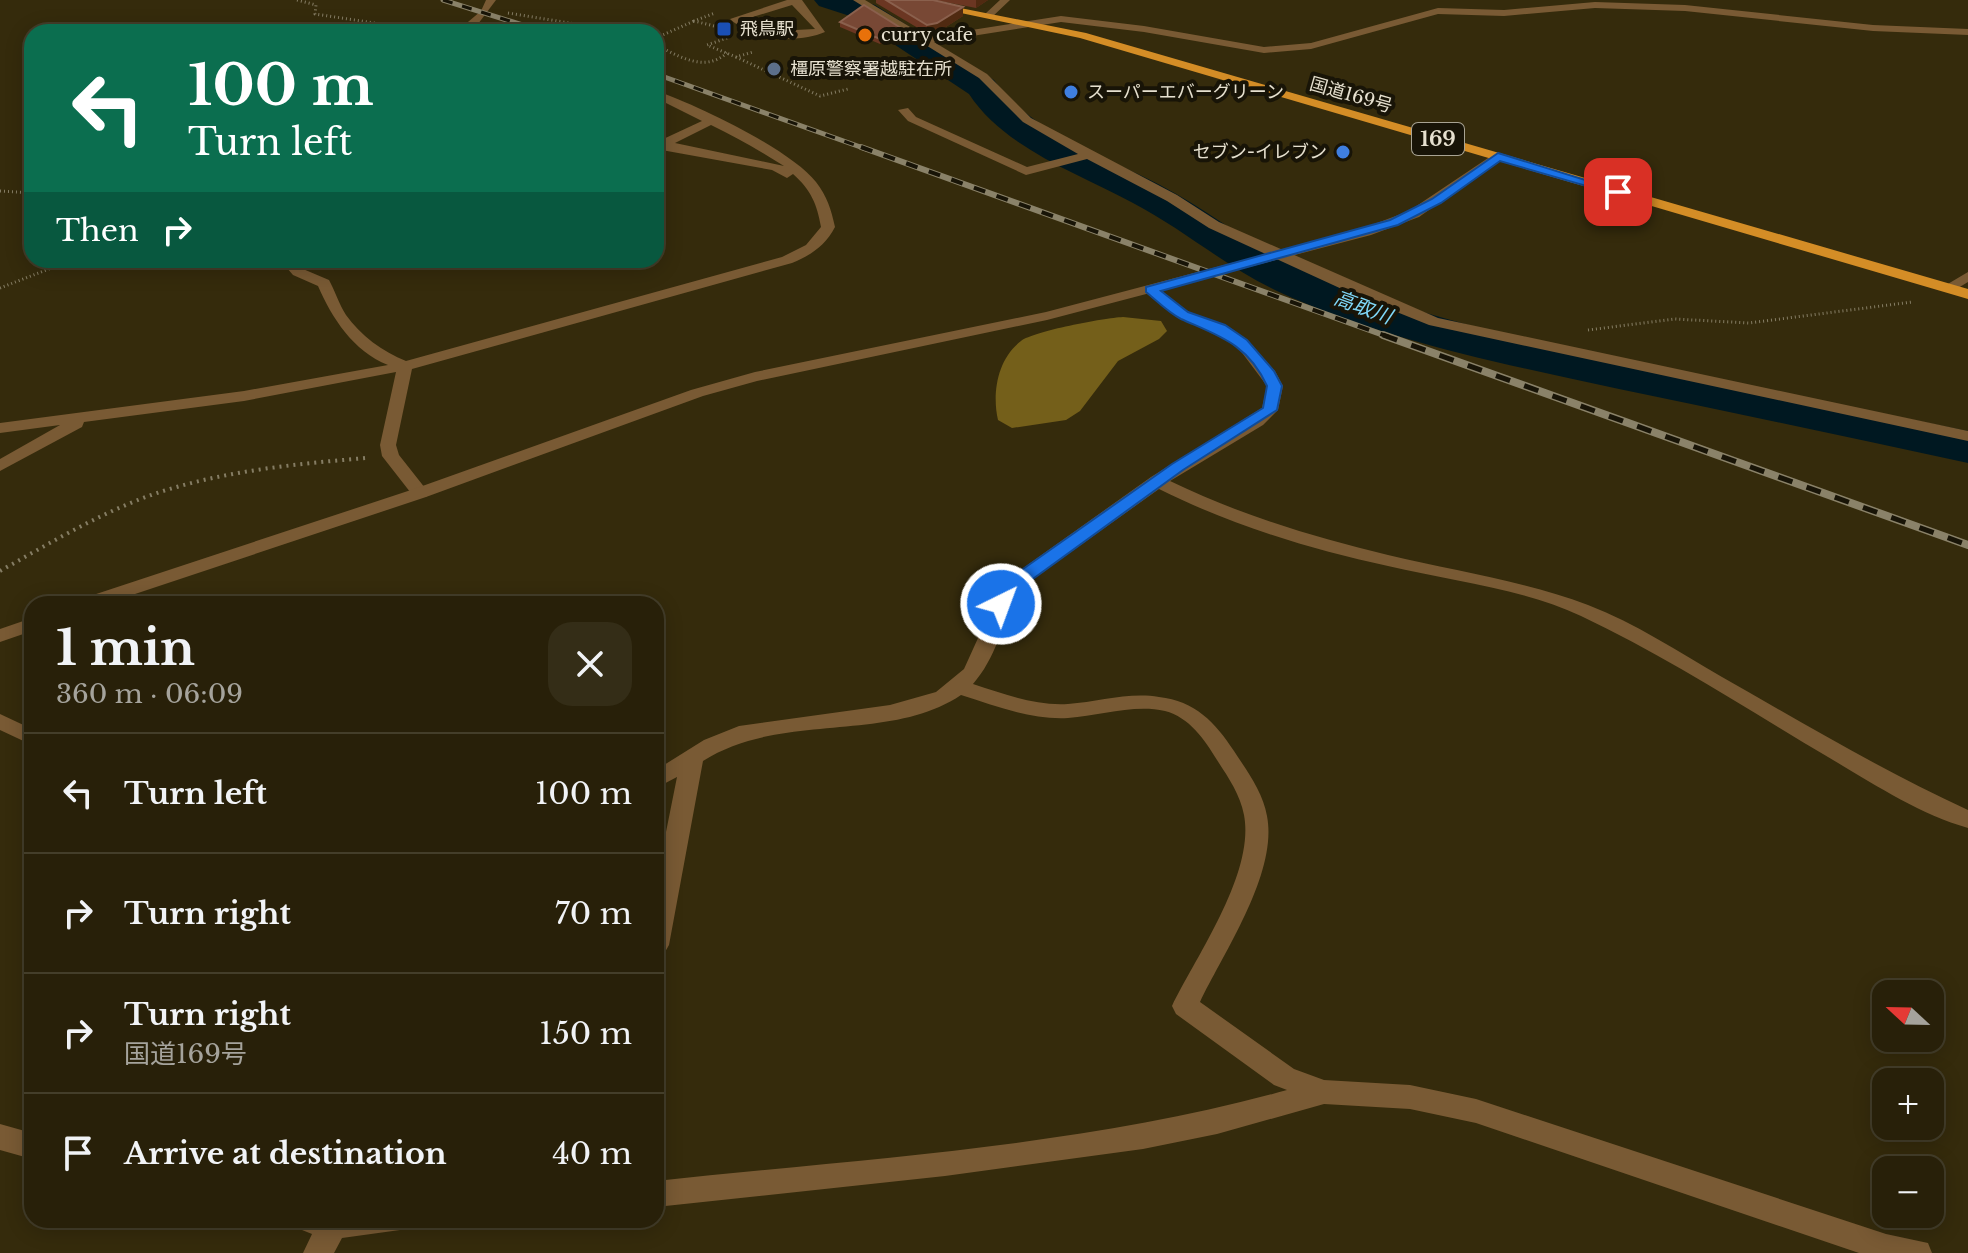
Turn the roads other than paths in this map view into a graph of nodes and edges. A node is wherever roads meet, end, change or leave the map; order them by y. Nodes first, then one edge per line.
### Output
1 (858, 0) edge
2 (904, 0) edge
3 (1005, 0) edge
4 (795, 1) edge
5 (490, 3) edge
6 (988, 16) junction
7 (1021, 23) junction
8 (470, 24) edge
9 (1968, 32) edge
10 (928, 40) junction
11 (664, 98) edge
12 (904, 110) dead end
13 (708, 122) junction
14 (664, 144) edge
15 (664, 147) edge
16 (1084, 156) junction
17 (1498, 157) junction
18 (806, 177) junction
19 (1274, 256) junction
20 (294, 268) edge
21 (1968, 276) edge
22 (1948, 288) junction
23 (1151, 290) junction
24 (1968, 294) edge
25 (405, 366) junction
26 (86, 417) junction
27 (0, 428) edge
28 (1968, 436) edge
29 (0, 466) edge
30 (1157, 481) junction
31 (420, 493) junction
32 (109, 596) edge
33 (24, 627) edge
34 (0, 636) edge
35 (960, 687) junction
36 (0, 721) edge
37 (24, 734) edge
38 (692, 759) junction
39 (664, 775) edge
40 (1968, 820) edge
41 (664, 904) edge
42 (1324, 1092) junction
43 (0, 1137) edge
44 (24, 1144) edge
45 (664, 1193) edge
46 (327, 1228) edge
47 (318, 1253) edge
48 (1917, 1253) edge

1 - 10 street
2 - 6 highway, 国道169号 / 169
3 - 6 street
4 - 4 street
5 - 8 street
6 - 7 highway, 国道169号 / 169
7 - 9 street
7 - 10 street
7 - 17 highway, 国道169号 / 169
10 - 16 street
11 - 13 street
12 - 16 street
13 - 14 street
13 - 18 street
15 - 18 street
16 - 19 street
17 - 19 street
17 - 22 highway, 国道169号 / 169
18 - 25 street
19 - 23 street
19 - 28 street
20 - 25 street
21 - 22 street
22 - 24 highway, 国道169号 / 169
23 - 30 street
23 - 31 street
25 - 26 street
25 - 31 street
26 - 27 street
26 - 29 street
30 - 35 street
30 - 40 street
31 - 32 street
33 - 34 street
35 - 38 street
35 - 42 street
36 - 37 street
38 - 39 street
38 - 41 street
42 - 45 street
42 - 48 street
43 - 44 street
46 - 47 street

